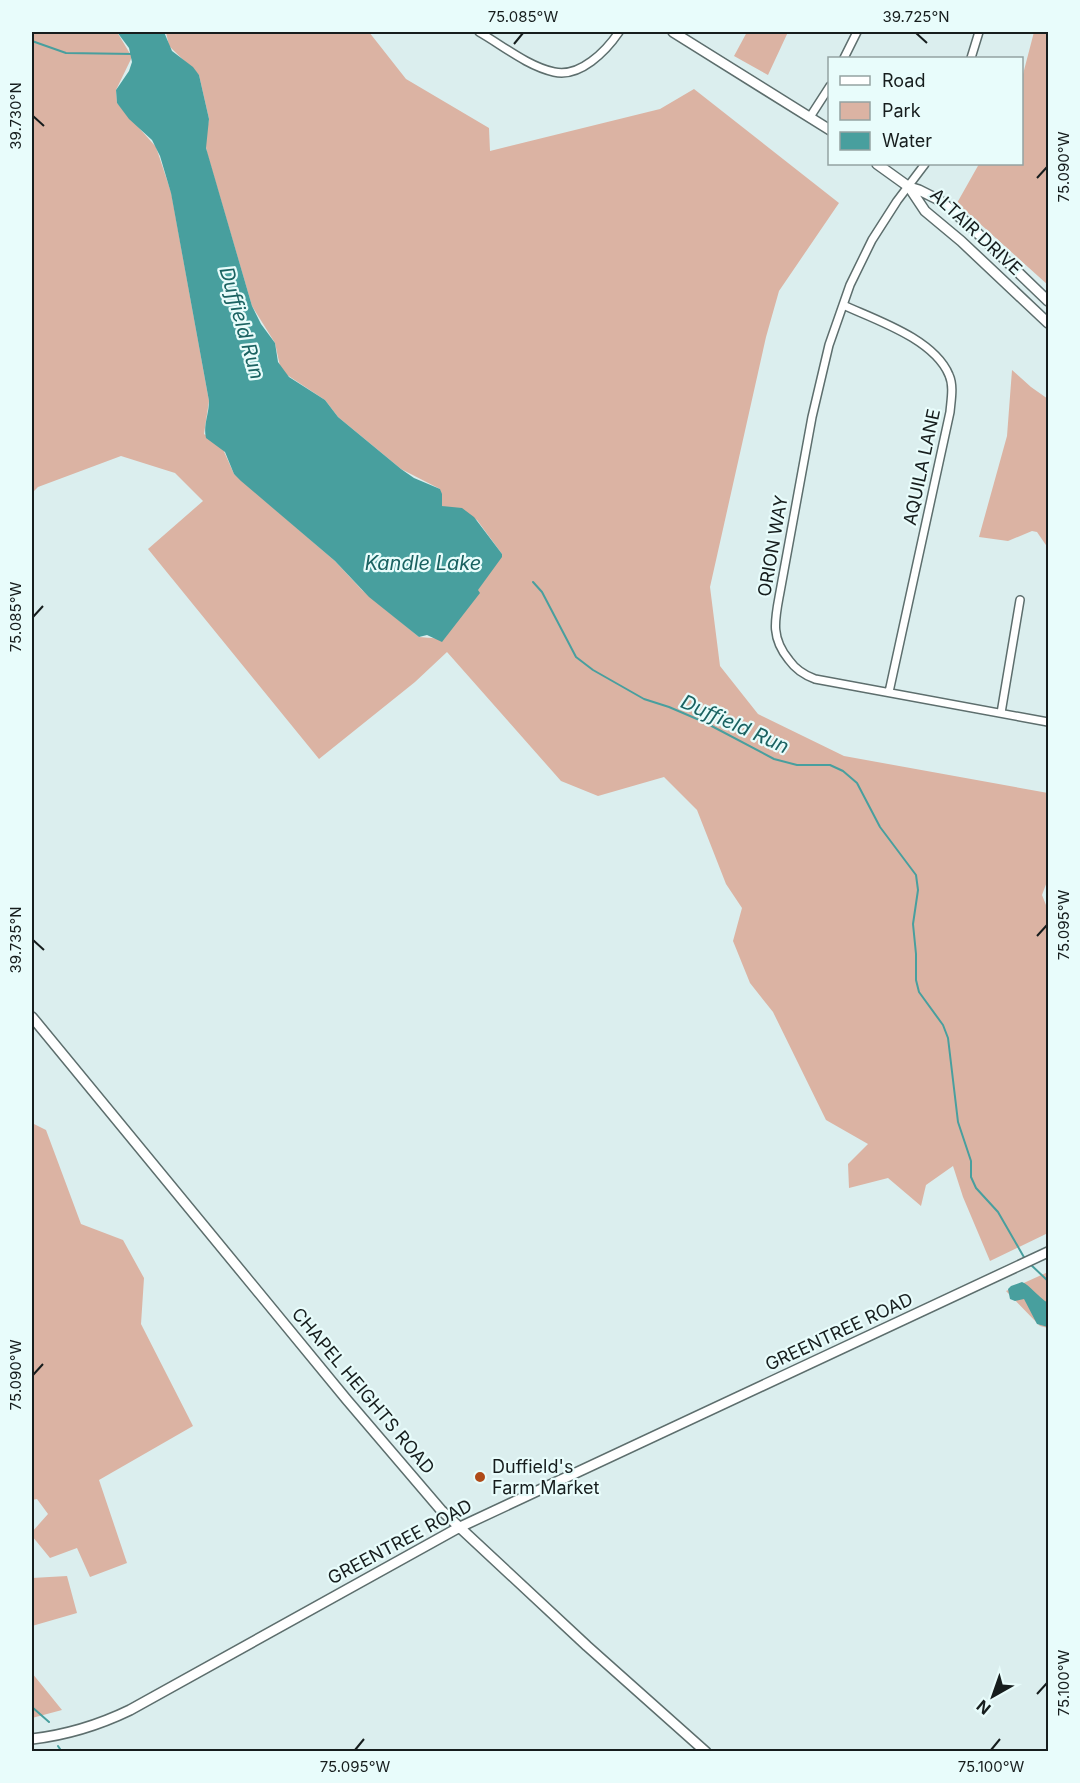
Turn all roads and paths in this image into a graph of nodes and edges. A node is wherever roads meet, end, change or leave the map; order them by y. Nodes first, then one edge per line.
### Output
1 (479, 32) edge
2 (619, 32) edge
3 (673, 32) edge
4 (857, 32) edge
5 (979, 32) edge
6 (844, 57) edge
7 (972, 57) edge
8 (828, 89) edge
9 (810, 117) junction
10 (828, 129) edge
11 (878, 165) edge
12 (924, 165) edge
13 (909, 187) junction
14 (1048, 301) edge
15 (843, 305) junction
16 (1048, 323) edge
17 (1020, 600) dead end
18 (889, 692) junction
19 (1001, 713) junction
20 (1048, 722) edge
21 (32, 1017) edge
22 (1048, 1252) edge
23 (458, 1528) junction
24 (32, 1739) edge
25 (706, 1752) edge

1 - 2 street
3 - 9 street
4 - 6 street
5 - 7 street
8 - 9 street
9 - 10 street
11 - 13 street, ALTAIR DRIVE
12 - 13 street, ORION WAY
13 - 14 street, ALTAIR DRIVE
13 - 15 street, ORION WAY
13 - 16 street, ALTAIR DRIVE
15 - 18 street, AQUILA LANE
15 - 18 street, ORION WAY
17 - 19 street
18 - 19 street, ORION WAY
19 - 20 street, ORION WAY
21 - 23 street, CHAPEL HEIGHTS ROAD
22 - 23 street, GREENTREE ROAD
23 - 24 street, GREENTREE ROAD
23 - 25 street, CHAPEL HEIGHTS ROAD

